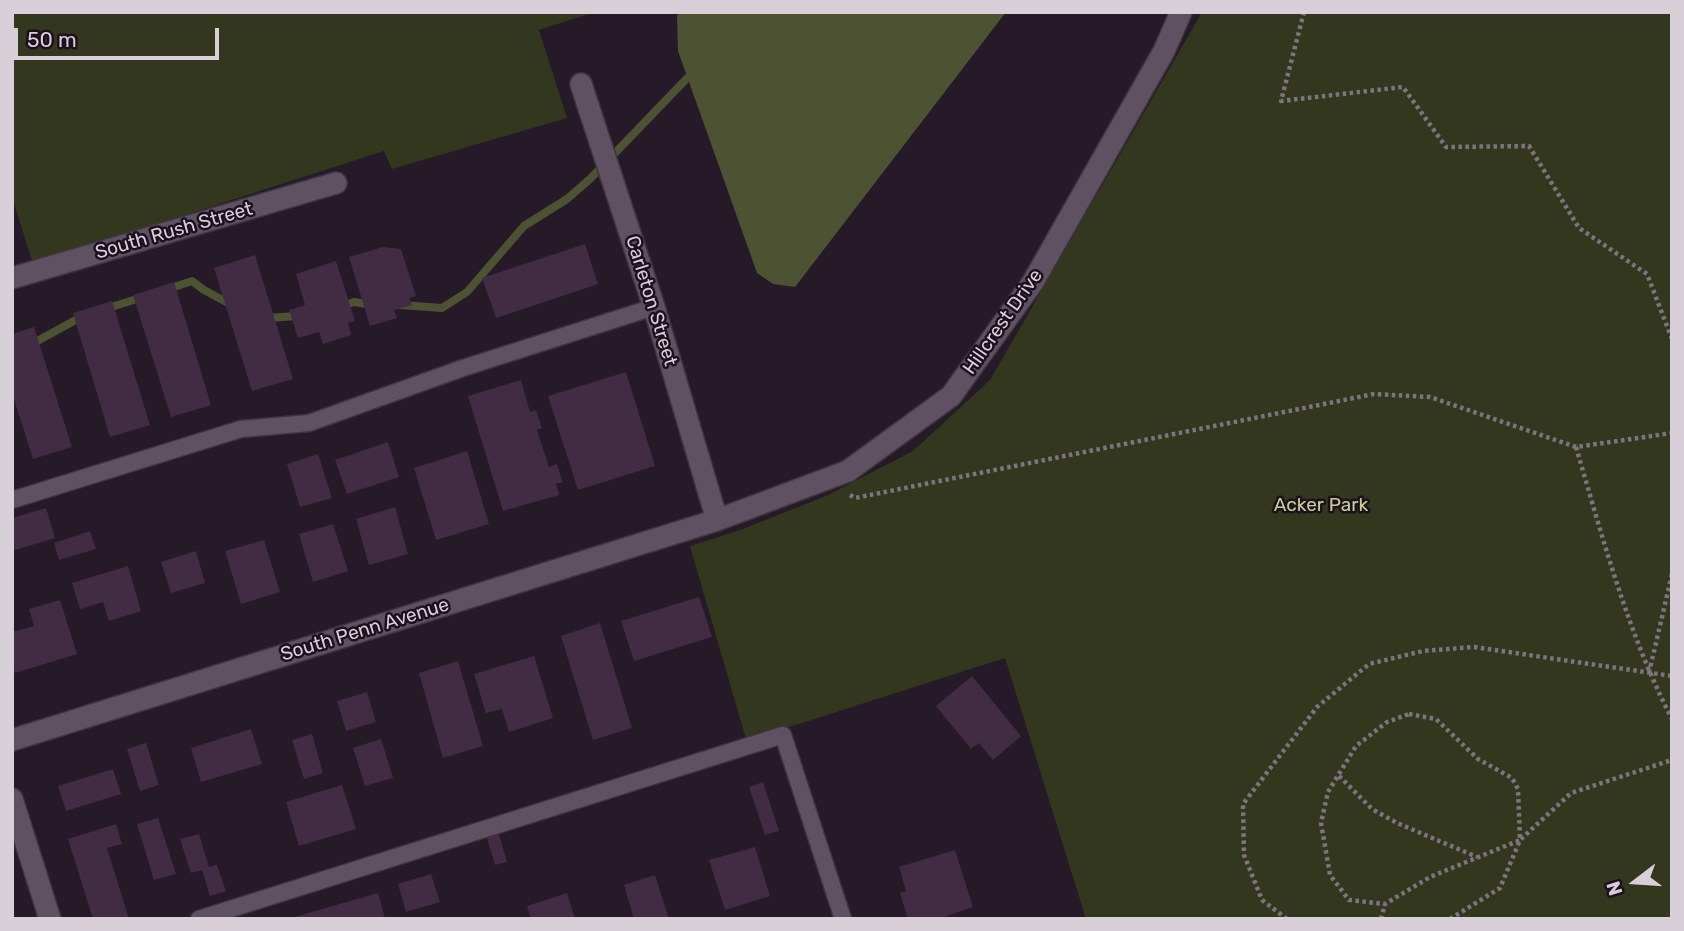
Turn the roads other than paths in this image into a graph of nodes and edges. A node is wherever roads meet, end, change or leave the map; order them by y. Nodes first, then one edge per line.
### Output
1 (1181, 12) edge
2 (582, 84) dead end
3 (336, 183) dead end
4 (12, 278) edge
5 (654, 307) junction
6 (12, 500) edge
7 (717, 520) junction
8 (12, 740) edge
9 (12, 799) edge
10 (50, 919) edge
11 (199, 919) edge
12 (843, 919) edge

1 - 7 street, Hillcrest Drive
2 - 5 street, Carleton Street
3 - 4 street, South Rush Street
5 - 6 lane
5 - 7 street, Carleton Street
7 - 8 street, South Penn Avenue
9 - 10 street
11 - 12 lane

